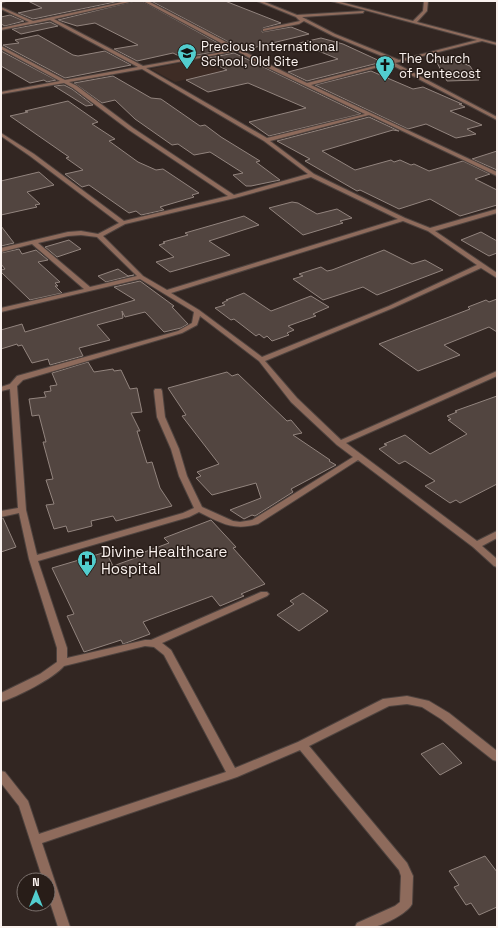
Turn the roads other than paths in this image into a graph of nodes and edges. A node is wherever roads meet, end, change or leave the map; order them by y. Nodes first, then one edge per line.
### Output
1 (4, 1) edge
2 (99, 1) edge
3 (132, 1) edge
4 (146, 1) edge
5 (260, 1) edge
6 (333, 1) edge
7 (426, 1) edge
8 (1, 2) edge
9 (110, 6) junction
10 (1, 8) edge
11 (373, 12) junction
12 (297, 16) junction
13 (51, 19) junction
14 (32, 22) junction
15 (414, 22) junction
16 (1, 29) edge
17 (264, 30) dead end
18 (482, 40) junction
19 (497, 44) edge
20 (1, 47) edge
21 (238, 50) junction
22 (398, 61) junction
23 (390, 63) junction
24 (142, 68) junction
25 (62, 82) junction
26 (308, 84) junction
27 (1, 93) edge
28 (369, 114) junction
29 (497, 119) edge
30 (1, 134) edge
31 (266, 140) junction
32 (497, 174) edge
33 (312, 175) junction
34 (233, 197) junction
35 (497, 211) edge
36 (403, 220) junction
37 (123, 224) junction
38 (430, 230) junction
39 (99, 236) junction
40 (34, 243) junction
41 (1, 250) edge
42 (482, 265) junction
43 (497, 276) edge
44 (142, 277) junction
45 (89, 290) junction
46 (166, 292) junction
47 (1, 310) edge
48 (197, 311) junction
49 (261, 360) junction
50 (497, 373) edge
51 (13, 386) junction
52 (1, 389) edge
53 (158, 391) dead end
54 (340, 443) junction
55 (358, 457) junction
56 (199, 509) junction
57 (22, 510) junction
58 (1, 514) edge
59 (497, 534) edge
60 (476, 545) junction
61 (33, 559) junction
62 (497, 564) edge
63 (264, 594) dead end
64 (153, 643) junction
65 (61, 663) junction
66 (1, 698) edge
67 (302, 745) junction
68 (497, 757) edge
69 (233, 774) junction
70 (1, 775) edge
71 (36, 840) junction
72 (64, 927) edge
73 (361, 927) edge

1 - 8 street
2 - 9 street
3 - 9 street
4 - 21 street
5 - 12 street
6 - 11 street
7 - 15 street
9 - 13 street
10 - 14 street
11 - 12 street
11 - 15 street
12 - 17 street
12 - 22 street
13 - 14 street
13 - 24 street
14 - 16 street
15 - 18 street
18 - 19 street
18 - 22 street
20 - 25 street
21 - 24 street
21 - 26 street
22 - 23 street
23 - 26 street
23 - 29 street
24 - 25 street
24 - 31 street
25 - 27 street
25 - 34 street
26 - 28 street
28 - 31 street
28 - 32 street
30 - 37 street
31 - 33 street
33 - 34 street
33 - 36 street
34 - 37 street
35 - 38 street
36 - 38 street
36 - 46 street
37 - 39 street
38 - 42 street
39 - 40 street
39 - 44 street
40 - 41 street
40 - 45 street
42 - 43 street
42 - 49 street
44 - 45 street
44 - 46 street
45 - 47 street
46 - 48 street
48 - 49 street
48 - 51 street
49 - 54 street
50 - 54 street
51 - 52 street
51 - 57 street
53 - 56 street
54 - 55 street
55 - 56 street
55 - 60 street
56 - 61 street
57 - 58 street
57 - 61 street
59 - 60 street
60 - 62 street
61 - 65 street
63 - 64 street
64 - 65 street
64 - 69 street
65 - 66 street
67 - 68 street
67 - 69 street
67 - 73 street
69 - 71 street
70 - 71 street
71 - 72 street

